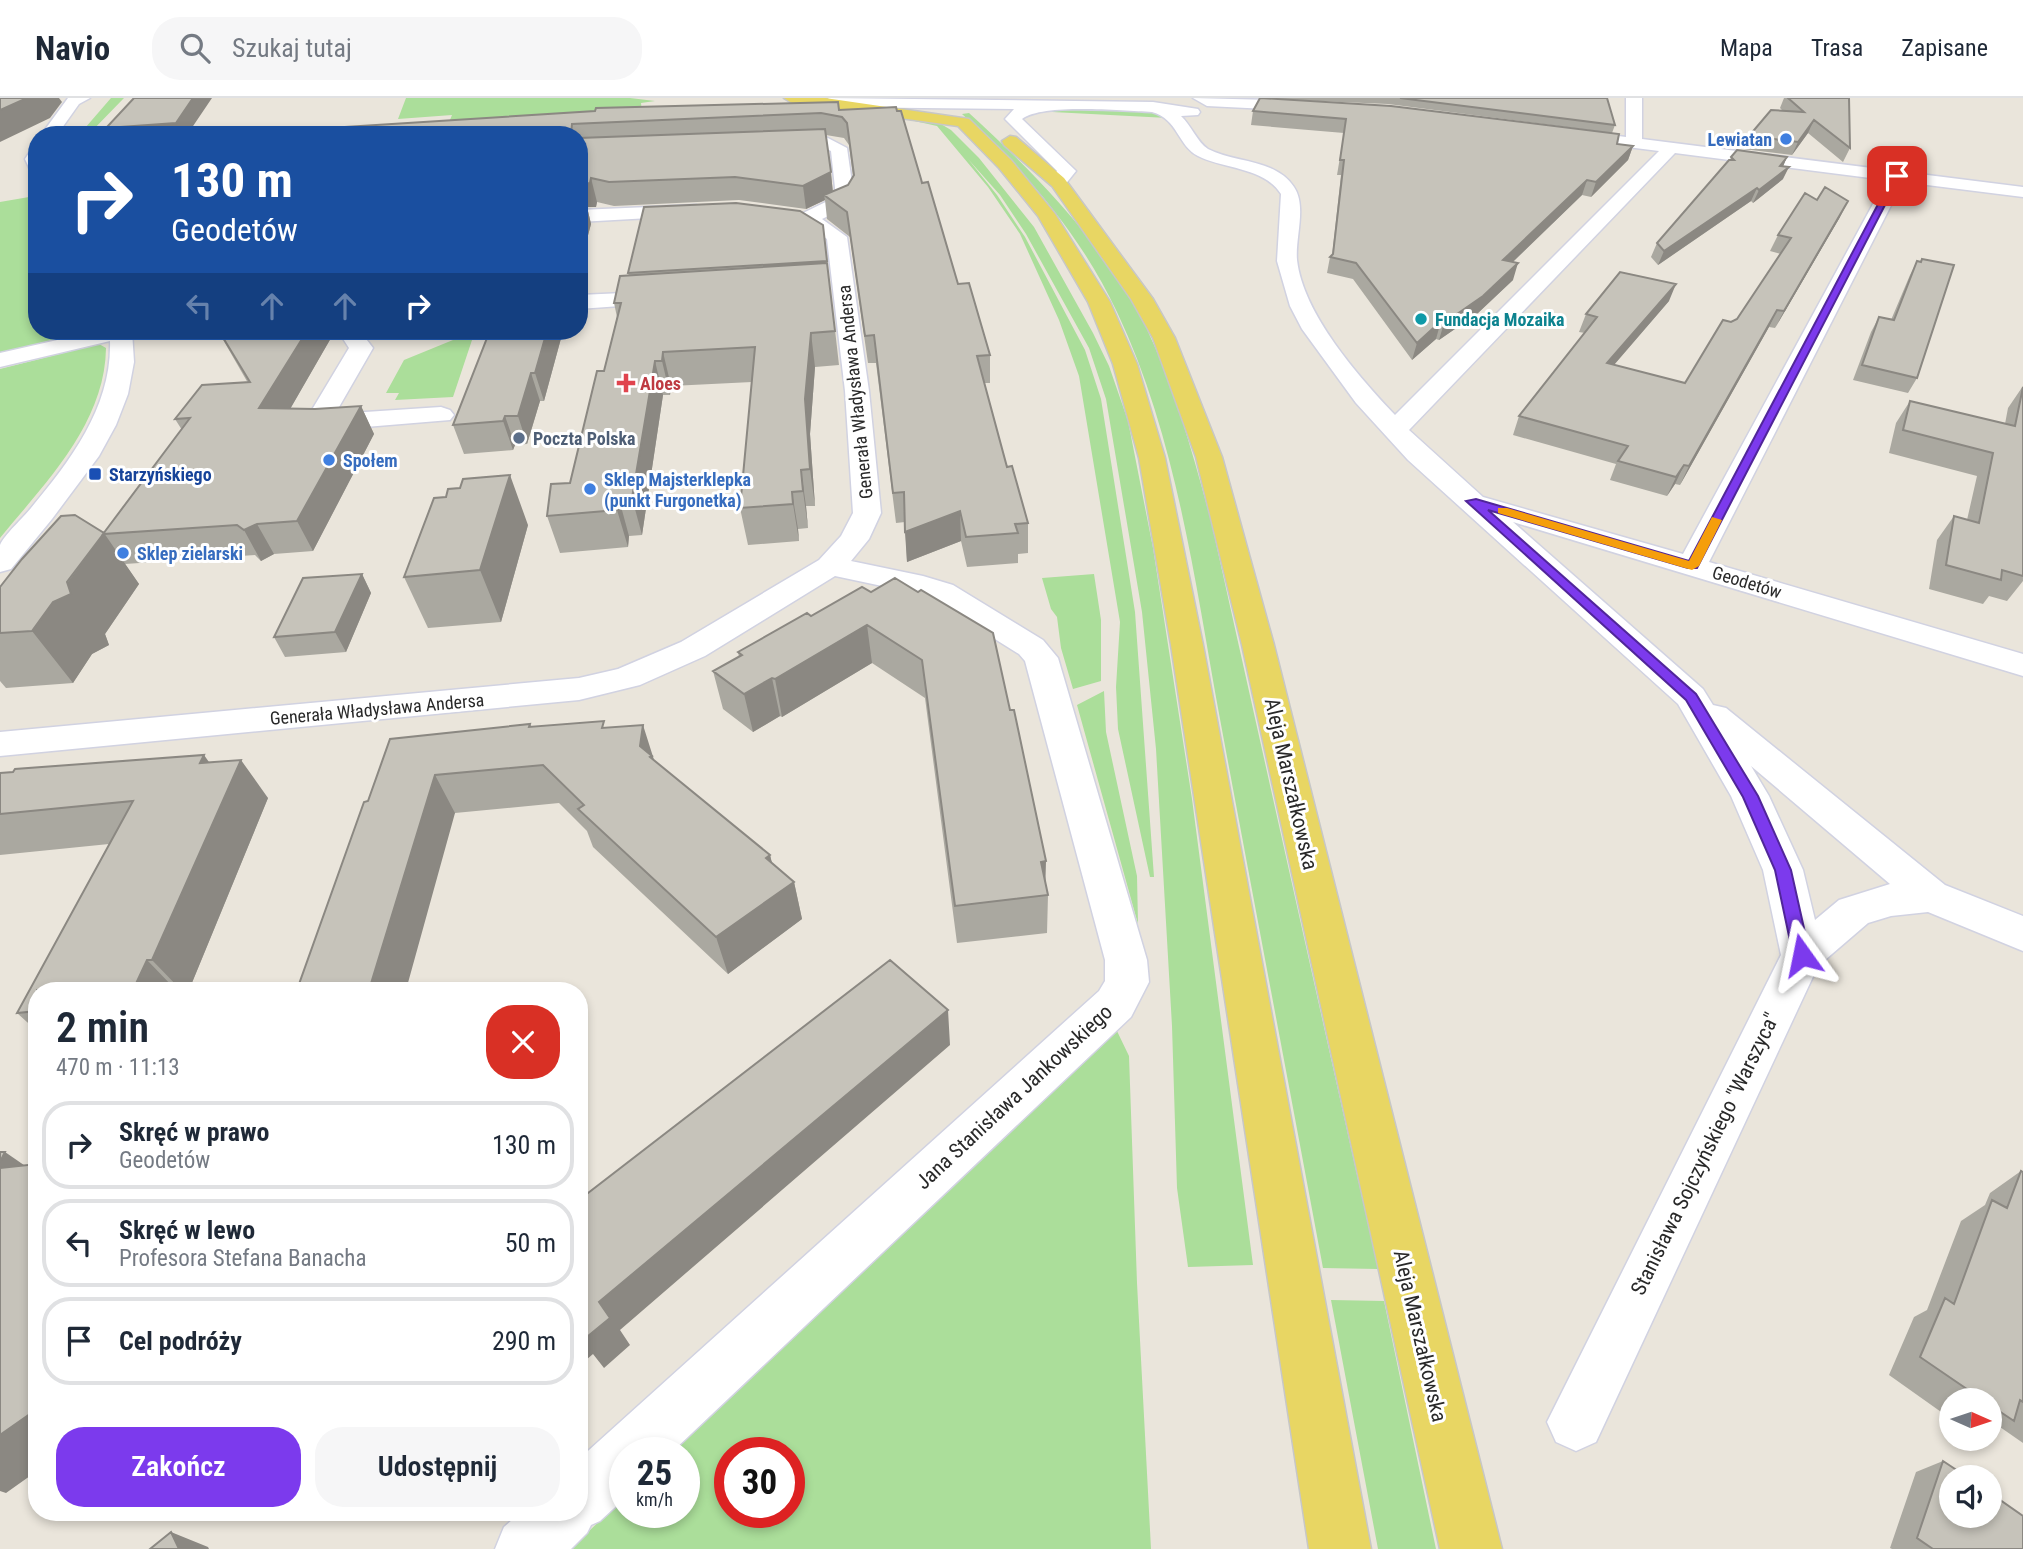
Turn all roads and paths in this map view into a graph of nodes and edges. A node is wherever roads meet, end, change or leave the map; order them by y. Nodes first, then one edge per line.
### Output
1 (792, 98) edge
2 (1085, 98) edge
3 (1634, 98) edge
4 (75, 99) edge
5 (961, 100) edge
6 (831, 102) junction
7 (1045, 104) junction
8 (1179, 107) edge
9 (1322, 107) edge
10 (962, 122) junction
11 (56, 126) edge
12 (1543, 131) edge
13 (1634, 142) junction
14 (745, 146) edge
15 (1671, 147) junction
16 (1897, 176) junction
17 (1058, 182) junction
18 (2023, 192) edge
19 (712, 210) edge
20 (588, 216) edge
21 (688, 296) edge
22 (588, 302) edge
23 (83, 340) edge
24 (122, 340) edge
25 (360, 340) edge
26 (0, 360) edge
27 (441, 415) dead end
28 (1394, 431) junction
29 (1472, 501) junction
30 (0, 563) edge
31 (830, 566) junction
32 (1692, 566) junction
33 (2023, 665) edge
34 (1691, 697) junction
35 (0, 744) edge
36 (1931, 896) junction
37 (2023, 934) edge
38 (1802, 955) junction
39 (1576, 1422) dead end
40 (646, 1437) edge
41 (609, 1473) edge
42 (588, 1492) edge
43 (556, 1521) edge
44 (526, 1549) edge
45 (1340, 1549) edge
46 (1471, 1549) edge

1 - 6 main road
2 - 5 street
2 - 8 street
3 - 13 street
4 - 11 street
5 - 6 street
5 - 7 street
5 - 10 street
5 - 17 main road, Aleja Marszałkowska
6 - 10 main road
7 - 8 street
7 - 17 street
8 - 9 street
8 - 28 street
10 - 45 main road
12 - 13 street
13 - 15 street
14 - 31 street, Generała Władysława Andersa
15 - 16 street
15 - 28 street
16 - 18 street
16 - 32 street
17 - 46 main road, Aleja Marszałkowska
19 - 20 street
21 - 22 street
23 - 26 street
24 - 30 street
25 - 27 street
28 - 29 street
29 - 32 street, Geodetów
29 - 34 street
31 - 35 street, Generała Władysława Andersa
31 - 40 street, Jana Stanisława Jankowskiego
32 - 33 street, Geodetów
34 - 36 street
34 - 38 street
36 - 37 street
36 - 38 street
38 - 39 street, Stanisława Sojczyńskiego "Warszyca"
41 - 42 street
43 - 44 street

